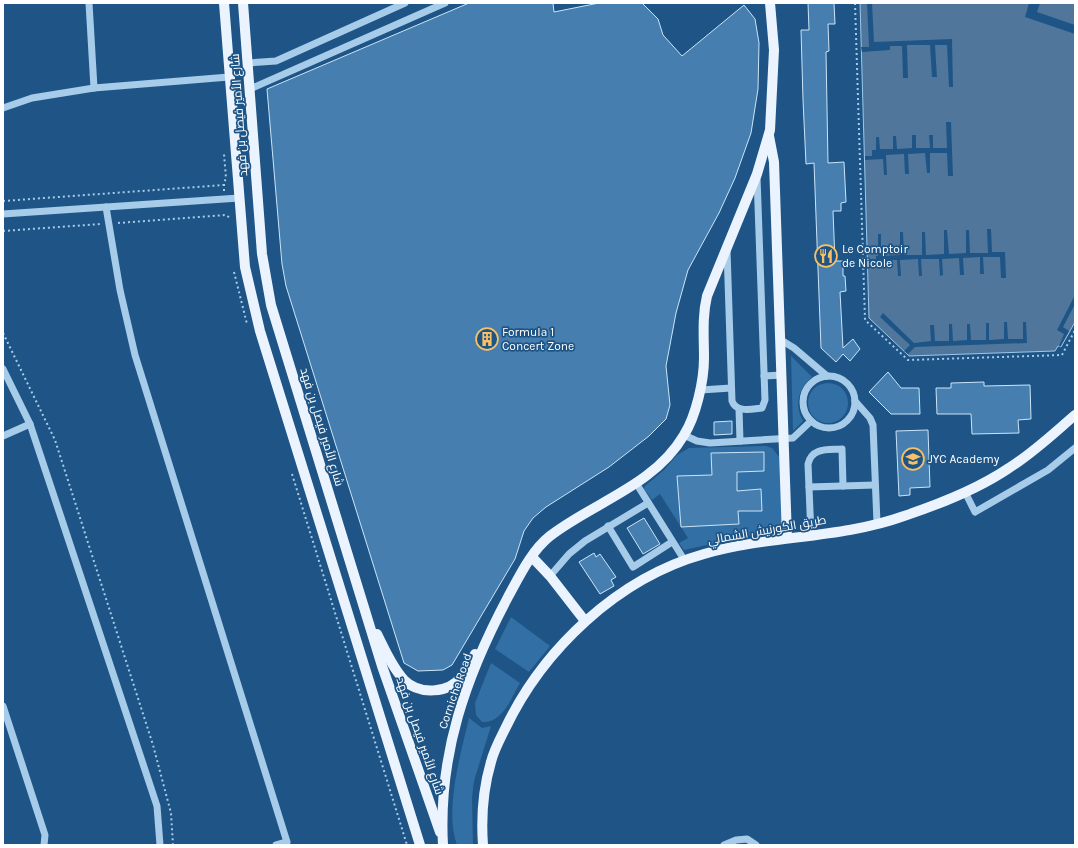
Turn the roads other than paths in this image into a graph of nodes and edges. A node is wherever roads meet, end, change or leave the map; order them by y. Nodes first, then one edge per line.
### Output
1 (89, 3) edge
2 (224, 3) edge
3 (243, 3) edge
4 (405, 3) edge
5 (445, 3) edge
6 (772, 5) edge
7 (248, 63) junction
8 (229, 77) junction
9 (94, 88) junction
10 (250, 88) junction
11 (3, 108) edge
12 (769, 134) junction
13 (757, 174) junction
14 (239, 198) junction
15 (106, 207) junction
16 (3, 214) edge
17 (727, 248) junction
18 (781, 340) junction
19 (3, 369) edge
20 (782, 375) junction
21 (764, 376) junction
22 (827, 376) junction
23 (732, 388) junction
24 (701, 390) junction
25 (855, 401) junction
26 (739, 409) junction
27 (1075, 415) edge
28 (811, 421) junction
29 (30, 424) junction
30 (684, 435) junction
31 (3, 436) edge
32 (784, 439) junction
33 (740, 441) junction
34 (1075, 448) edge
35 (636, 484) junction
36 (875, 485) junction
37 (809, 486) junction
38 (843, 486) junction
39 (965, 492) junction
40 (648, 503) junction
41 (876, 523) junction
42 (608, 526) junction
43 (811, 535) junction
44 (787, 538) junction
45 (672, 542) junction
46 (532, 557) junction
47 (684, 561) junction
48 (550, 576) junction
49 (506, 603) junction
50 (363, 605) junction
51 (585, 621) junction
52 (3, 706) edge
53 (443, 843) edge
54 (44, 845) edge
55 (160, 845) edge
56 (276, 845) edge
57 (420, 845) edge
58 (483, 845) edge
59 (724, 845) edge
60 (756, 845) edge

1 - 9 street
2 - 8 main road, شارع الأمير فيصل بن فهد
3 - 7 main road, شارع الأمير فيصل بن فهد
4 - 7 street
5 - 10 street
6 - 12 main road
7 - 10 main road, شارع الأمير فيصل بن فهد
8 - 9 street
8 - 14 main road, شارع الأمير فيصل بن فهد
9 - 11 street
10 - 50 main road, شارع الأمير فيصل بن فهد
12 - 13 main road, Corniche Road
12 - 18 main road
13 - 17 main road, Corniche Road
13 - 21 street
14 - 15 street
14 - 57 main road, شارع الأمير فيصل بن فهد
15 - 16 street
15 - 56 street
17 - 23 street
17 - 24 main road, Corniche Road
18 - 20 main road
18 - 22 street
19 - 29 street
20 - 21 street
20 - 32 main road
21 - 26 street
22 - 25 street
22 - 28 street
23 - 24 street
23 - 26 street
24 - 30 main road, Corniche Road
25 - 28 street
25 - 36 street
26 - 33 street
27 - 39 main road, طريق الكورنيش الشمالي
28 - 32 street
29 - 31 street
29 - 55 street
30 - 33 street
30 - 35 main road, Corniche Road
32 - 33 street
32 - 44 main road
34 - 39 street
35 - 40 street
35 - 46 main road, Corniche Road
36 - 38 street
36 - 41 street
37 - 38 street
37 - 38 street
37 - 43 street
39 - 41 main road, طريق الكورنيش الشمالي
40 - 42 street
40 - 45 street
41 - 43 main road, طريق الكورنيش الشمالي
42 - 45 street
42 - 48 street
43 - 44 main road, طريق الكورنيش الشمالي
44 - 47 main road, طريق الكورنيش الشمالي
45 - 47 street
46 - 48 main road
46 - 49 main road, Corniche Road
47 - 51 main road, طريق الكورنيش الشمالي
48 - 51 main road
49 - 50 main road
49 - 53 main road, Corniche Road
50 - 53 main road, شارع الأمير فيصل بن فهد
51 - 58 main road, طريق الكورنيش الشمالي
52 - 54 street
59 - 60 street

